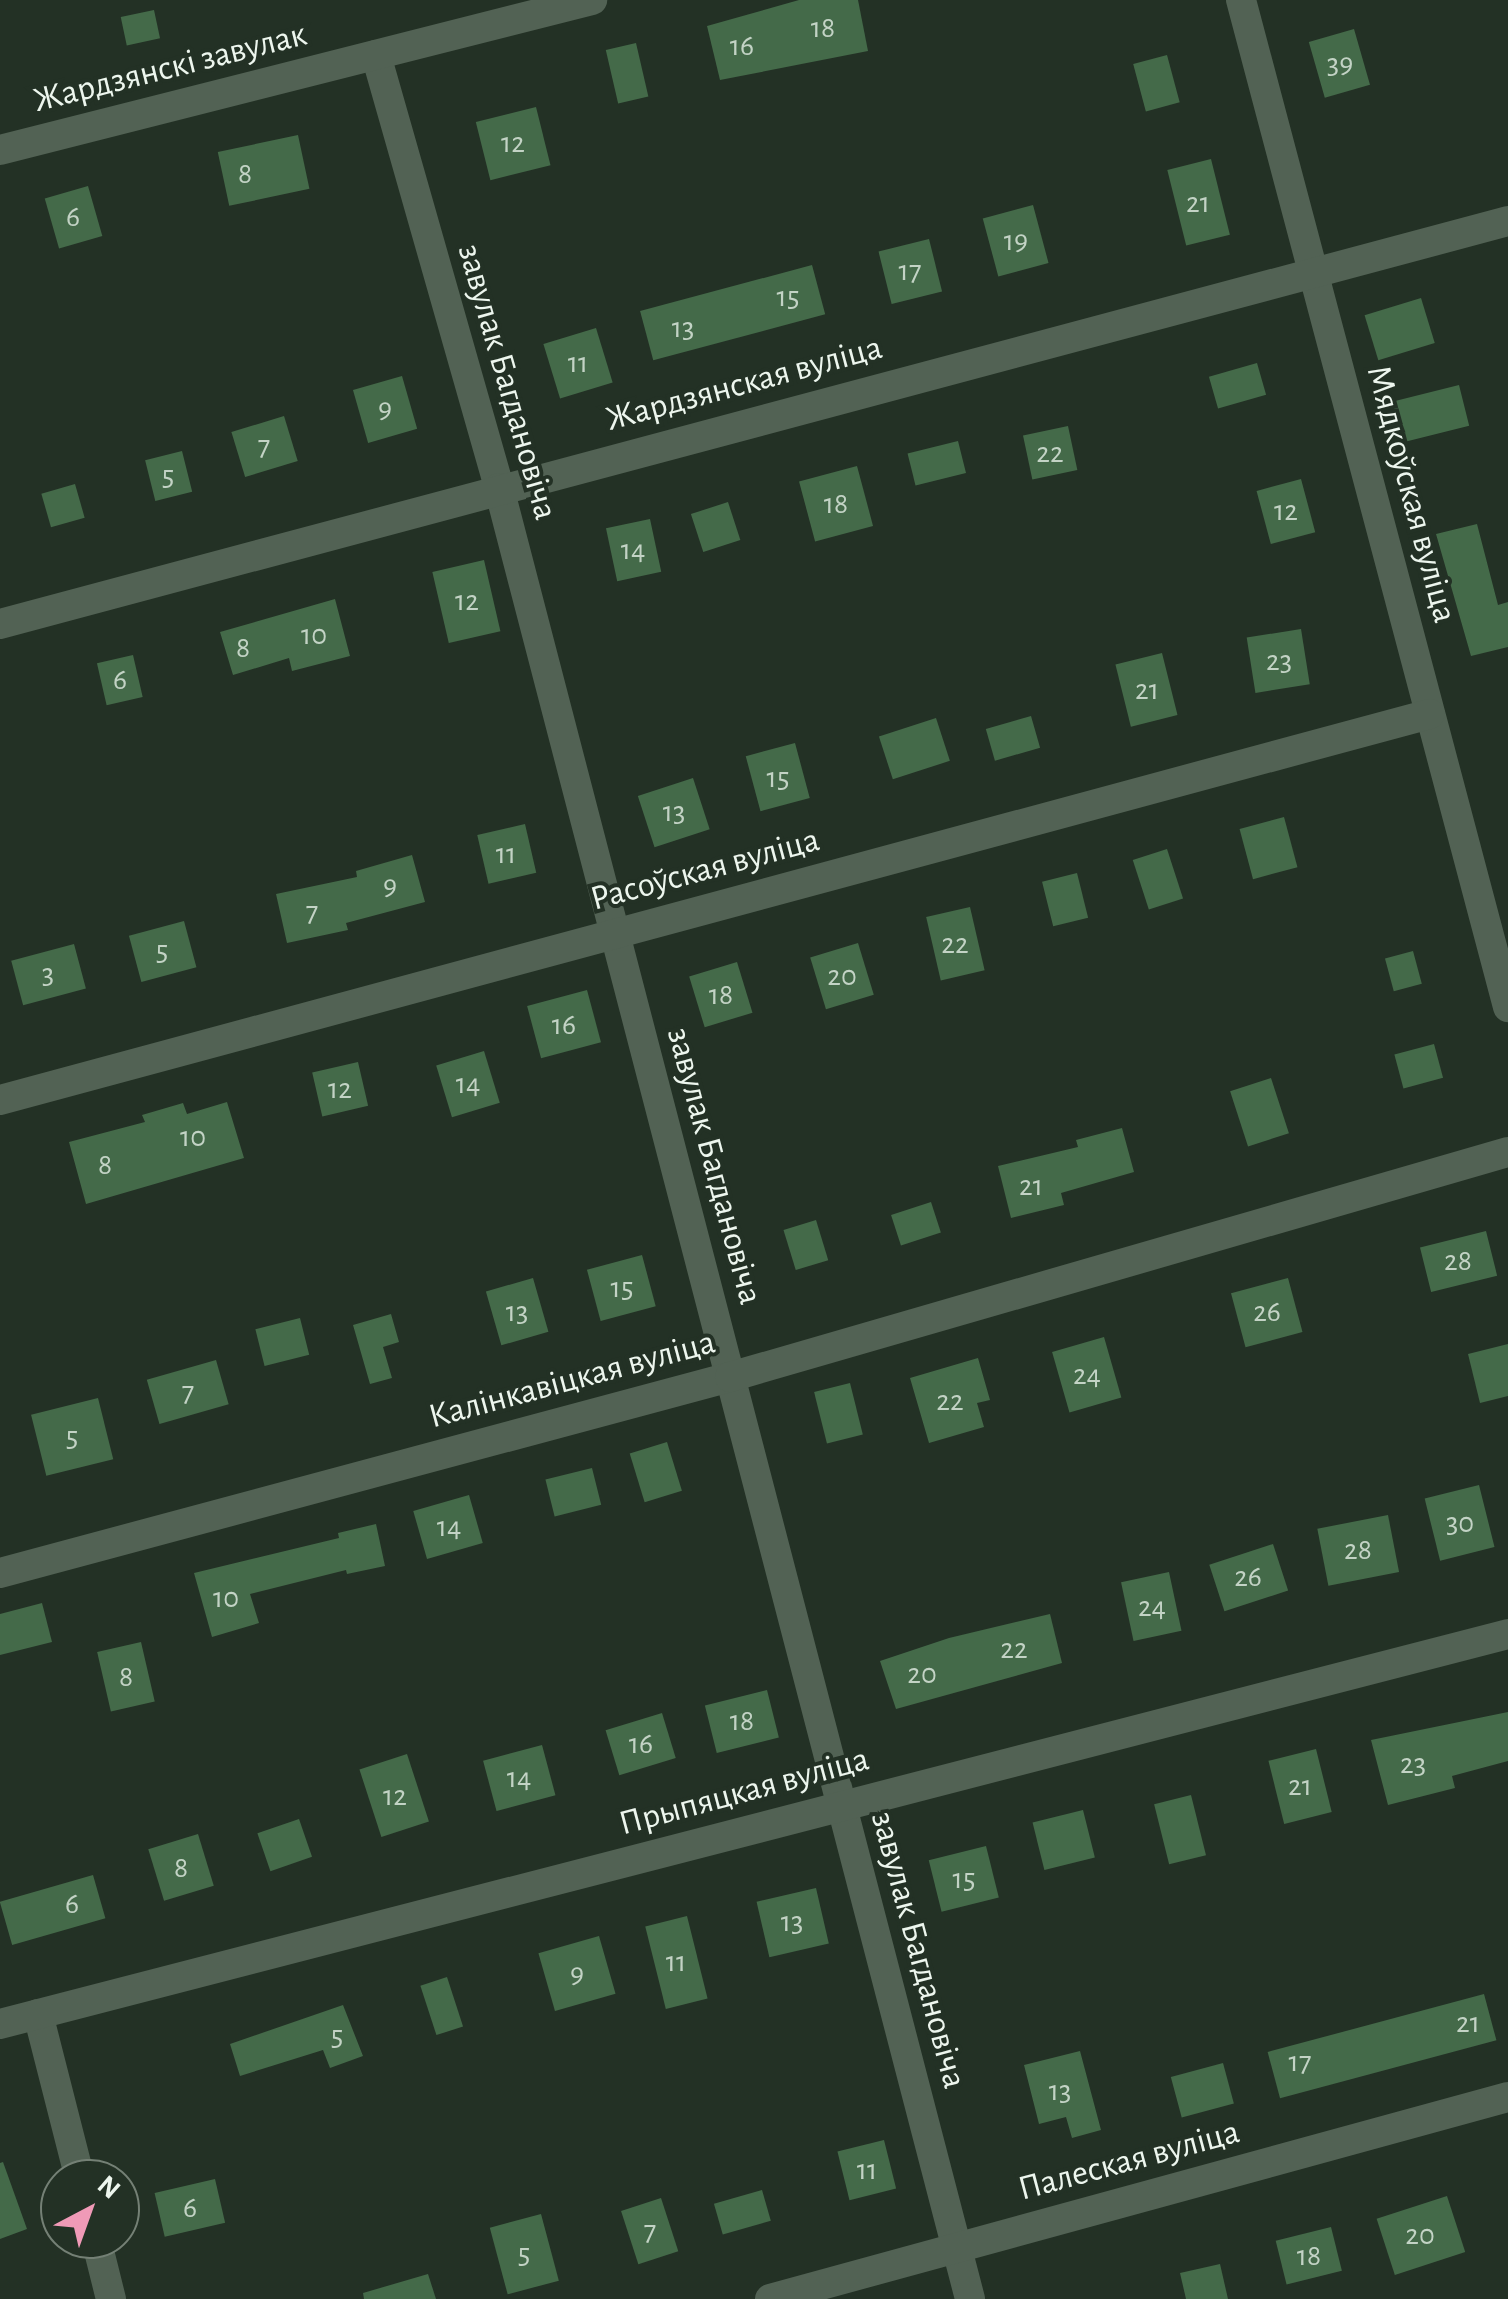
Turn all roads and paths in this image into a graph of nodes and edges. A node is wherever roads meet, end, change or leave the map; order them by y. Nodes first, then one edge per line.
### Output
1 (592, 0) edge
2 (1241, 0) edge
3 (376, 55) junction
4 (0, 150) edge
5 (1508, 221) edge
6 (1313, 272) junction
7 (499, 488) junction
8 (0, 624) edge
9 (1430, 714) junction
10 (614, 932) junction
11 (1508, 1007) edge
12 (0, 1100) edge
13 (1508, 1152) edge
14 (730, 1377) junction
15 (0, 1573) edge
16 (1508, 1634) edge
17 (842, 1806) junction
18 (38, 2014) junction
19 (0, 2024) edge
20 (1508, 2097) edge
21 (75, 2159) edge
22 (957, 2247) junction
23 (101, 2259) edge
24 (112, 2299) edge
25 (770, 2299) edge
26 (970, 2299) edge

1 - 3 street, Жардзянскі завулак
2 - 6 street, Мядкоўская вуліца
3 - 4 street, Жардзянскі завулак
3 - 7 street, завулак Багдановіча
5 - 6 street, Жардзянская вуліца
6 - 7 street, Жардзянская вуліца
6 - 9 street, Мядкоўская вуліца
7 - 8 street, Жардзянская вуліца
7 - 10 street, завулак Багдановіча
9 - 10 street, Расоўская вуліца
9 - 11 street, Мядкоўская вуліца
10 - 12 street, Расоўская вуліца
10 - 14 street, завулак Багдановіча
13 - 14 street, Калінкавіцкая вуліца
14 - 15 street, Калінкавіцкая вуліца
14 - 17 street, завулак Багдановіча
16 - 17 street, Прыпяцкая вуліца
17 - 18 street, Прыпяцкая вуліца
17 - 22 street, завулак Багдановіча
18 - 19 street, Прыпяцкая вуліца
18 - 21 street
20 - 22 street, Палеская вуліца
22 - 25 street, Палеская вуліца
22 - 26 street, завулак Багдановіча
23 - 24 street

